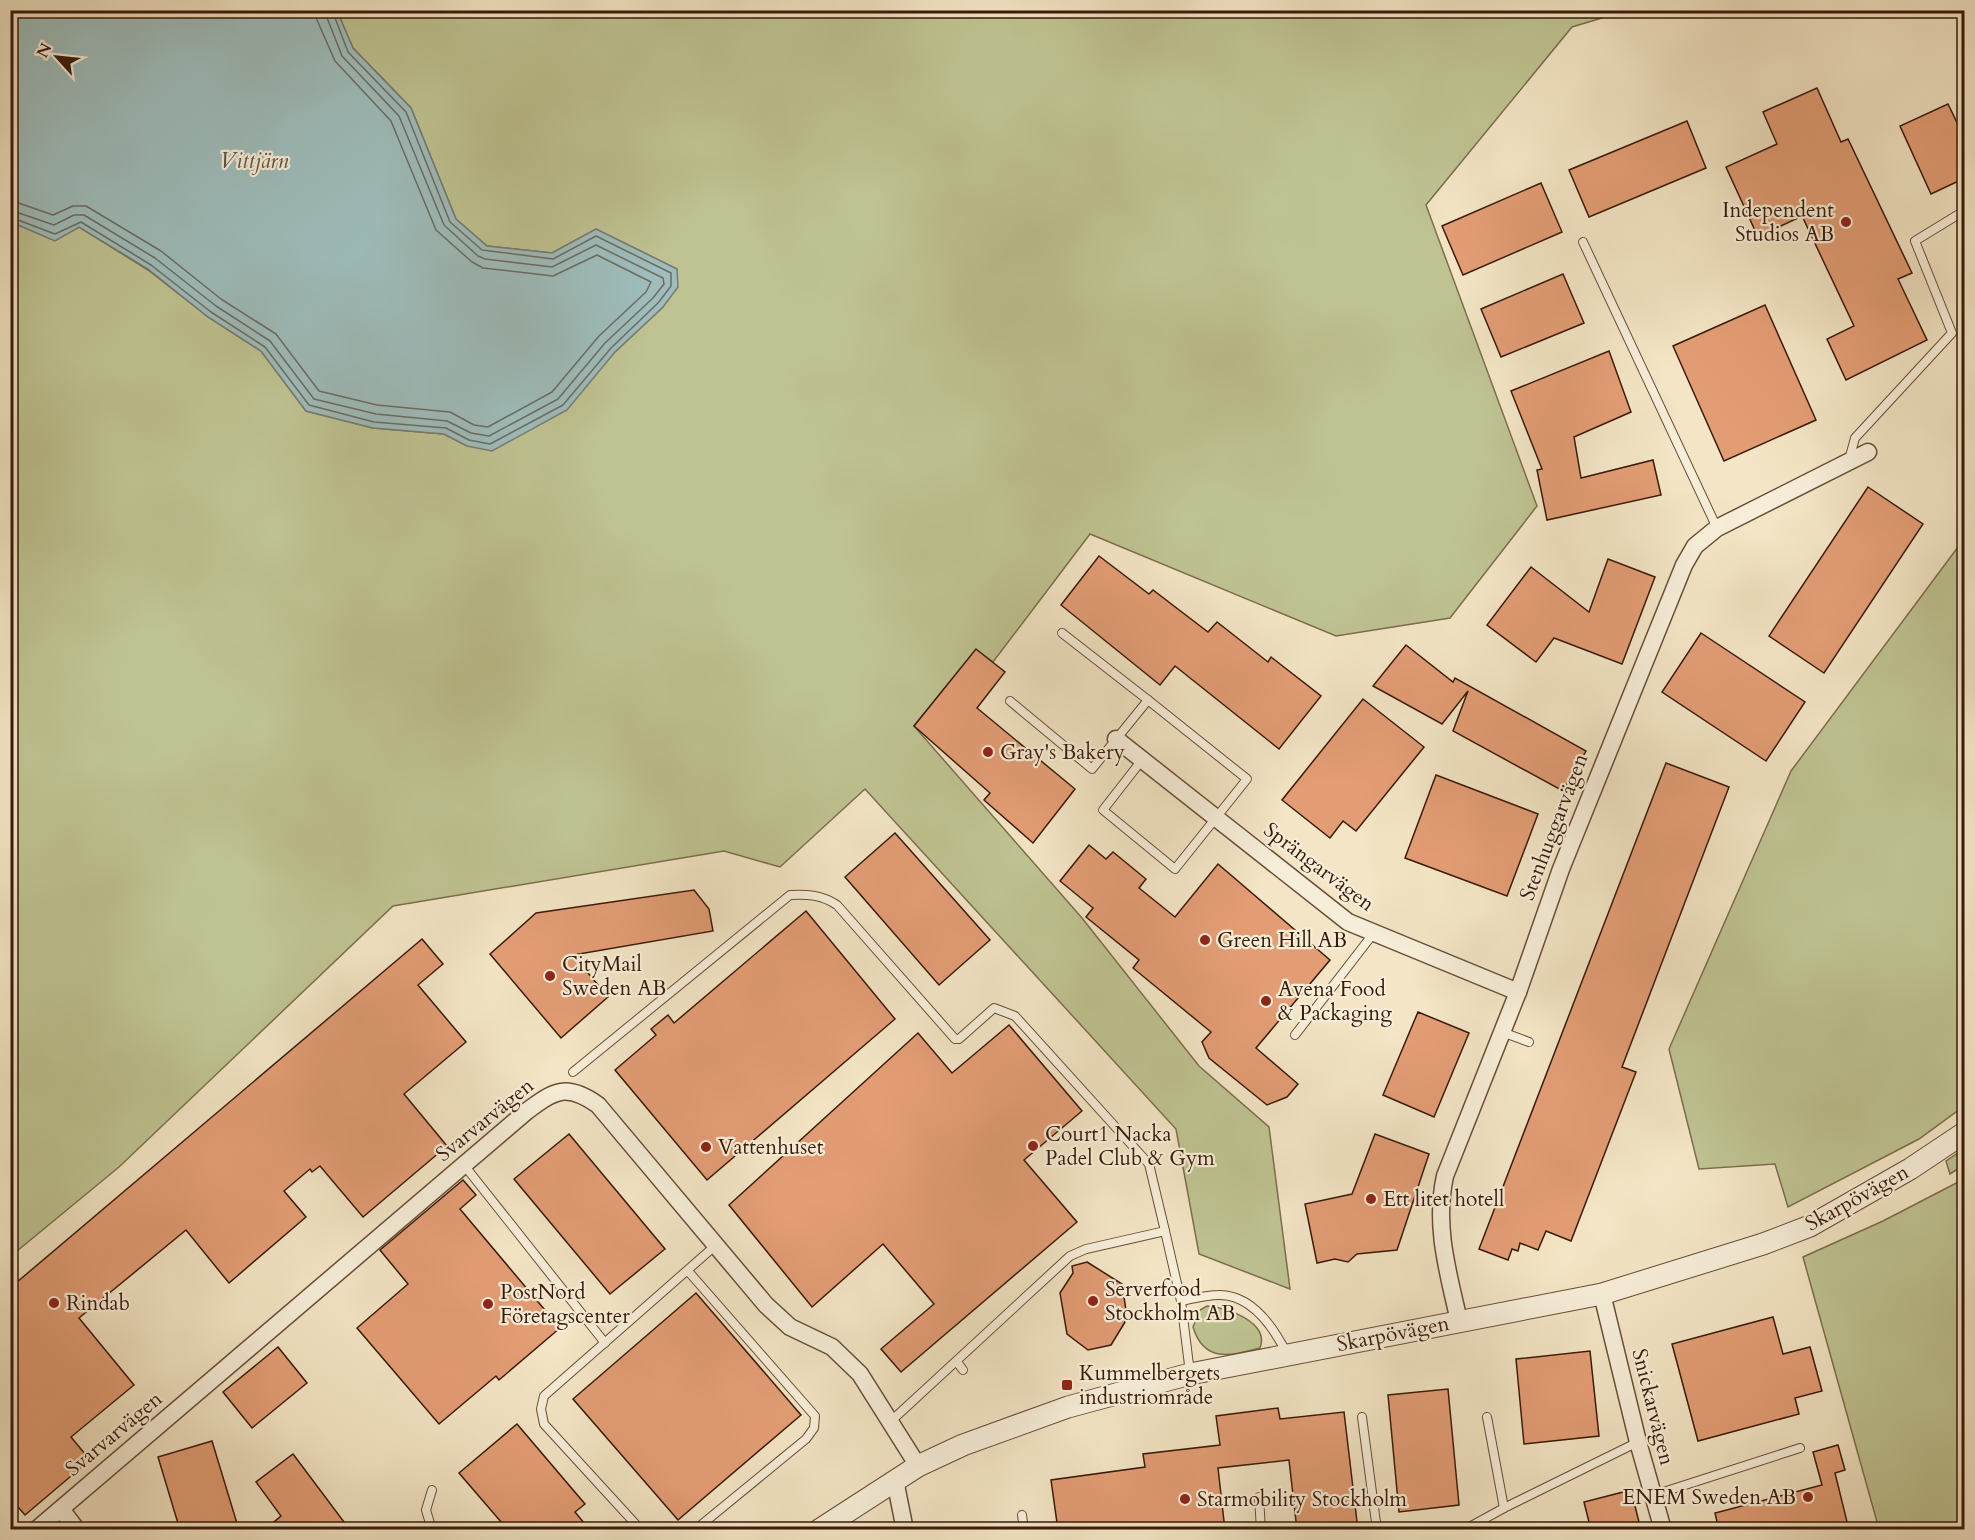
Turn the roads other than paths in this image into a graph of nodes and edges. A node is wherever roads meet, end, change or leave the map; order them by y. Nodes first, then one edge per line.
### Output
1 (1965, 211) edge
2 (1583, 242) dead end
3 (1868, 452) dead end
4 (1849, 461) junction
5 (1717, 528) junction
6 (1062, 633) dead end
7 (1148, 700) junction
8 (1010, 701) dead end
9 (1116, 739) junction
10 (1142, 760) junction
11 (1216, 817) junction
12 (1374, 934) junction
13 (1518, 992) junction
14 (1502, 1032) junction
15 (1295, 1035) dead end
16 (1529, 1042) dead end
17 (573, 1072) dead end
18 (1965, 1132) edge
19 (464, 1165) junction
20 (1165, 1231) junction
21 (717, 1245) junction
22 (688, 1271) junction
23 (1602, 1294) junction
24 (1180, 1301) junction
25 (1459, 1321) junction
26 (605, 1342) junction
27 (1287, 1354) junction
28 (1190, 1374) junction
29 (1362, 1417) dead end
30 (1487, 1417) dead end
31 (890, 1422) junction
32 (1638, 1442) junction
33 (1800, 1448) dead end
34 (918, 1466) junction
35 (895, 1480) junction
36 (432, 1490) dead end
37 (1654, 1495) junction
38 (1259, 1497) dead end
39 (1504, 1508) junction
40 (61, 1509) junction
41 (1022, 1515) dead end
42 (36, 1530) edge
43 (77, 1530) edge
44 (432, 1530) edge
45 (640, 1530) edge
46 (695, 1530) edge
47 (819, 1530) edge
48 (905, 1530) edge
49 (1024, 1530) edge
50 (1261, 1530) edge
51 (1377, 1530) edge
52 (1464, 1530) edge
53 (1663, 1530) edge

1 - 4 lane
2 - 5 lane
3 - 4 street, Stenhuggarvägen
4 - 5 street, Stenhuggarvägen
5 - 13 street, Stenhuggarvägen
6 - 7 lane
7 - 9 lane
7 - 11 lane
8 - 9 lane
9 - 10 street, Sprängarvägen
10 - 11 street, Sprängarvägen
10 - 11 lane
11 - 12 street, Sprängarvägen
12 - 13 street, Sprängarvägen
12 - 15 lane
13 - 14 street, Stenhuggarvägen
14 - 16 lane
14 - 25 street, Stenhuggarvägen
17 - 20 lane
18 - 23 street, Skarpövägen
19 - 21 street, Svarvarvägen
19 - 26 lane
19 - 40 street, Svarvarvägen
20 - 24 lane
20 - 31 lane
21 - 22 lane
21 - 31 street, Svarvarvägen
22 - 26 lane
22 - 46 lane
23 - 25 street, Skarpövägen
23 - 32 street, Snickarvägen
24 - 27 lane
24 - 28 lane
25 - 27 street, Skarpövägen
26 - 45 lane
27 - 28 street, Skarpövägen
28 - 34 street, Skarpövägen
29 - 51 lane
30 - 39 lane
31 - 34 street, Svarvarvägen
32 - 37 street, Snickarvägen
32 - 39 lane
33 - 37 lane
34 - 35 street, Skarpövägen
35 - 47 street, Skarpövägen
35 - 48 street
36 - 44 lane
37 - 53 street, Snickarvägen
38 - 50 lane
39 - 52 lane
40 - 42 street, Svarvarvägen
40 - 43 street
41 - 49 lane

